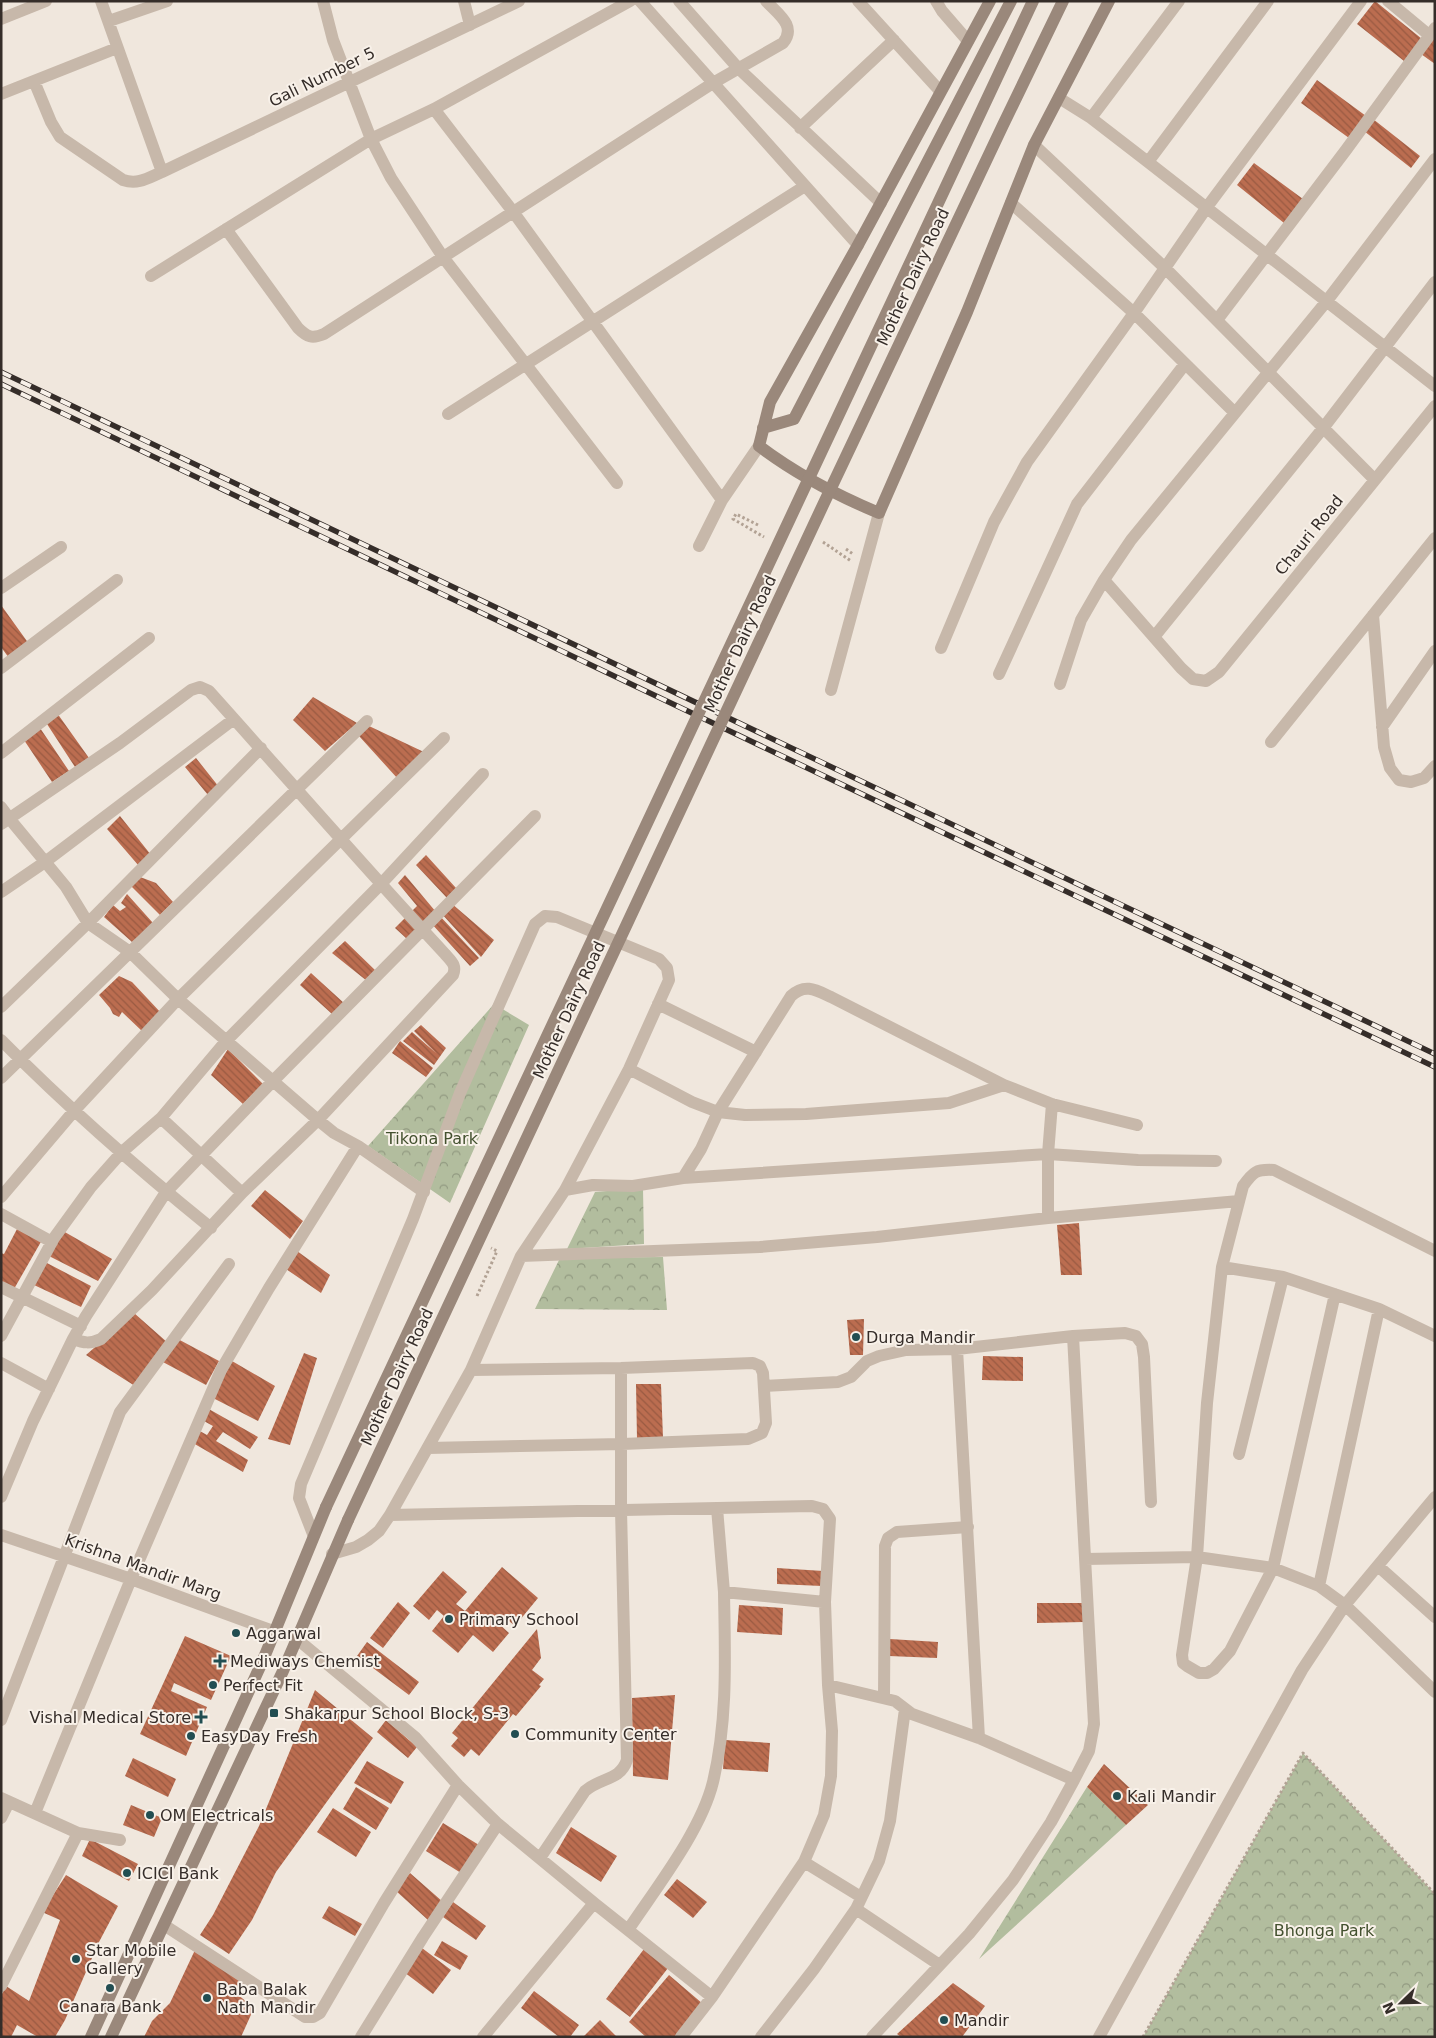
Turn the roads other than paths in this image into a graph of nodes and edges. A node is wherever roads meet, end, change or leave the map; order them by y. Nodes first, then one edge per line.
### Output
1 (46, 1) edge
2 (101, 1) edge
3 (167, 1) edge
4 (323, 1) edge
5 (464, 1) edge
6 (519, 1) edge
7 (630, 1) edge
8 (640, 1) edge
9 (679, 1) edge
10 (766, 1) edge
11 (858, 1) edge
12 (936, 1) edge
13 (990, 1) edge
14 (1010, 1) edge
15 (1033, 1) edge
16 (1063, 1) edge
17 (1109, 1) edge
18 (1179, 1) edge
19 (1268, 1) edge
20 (1361, 1) edge
21 (1388, 1) edge
22 (1, 19) edge
23 (109, 21) junction
24 (470, 25) junction
25 (1432, 32) edge
26 (894, 40) junction
27 (968, 41) junction
28 (118, 48) junction
29 (738, 68) junction
30 (34, 81) junction
31 (349, 82) junction
32 (713, 83) junction
33 (940, 91) junction
34 (1, 94) edge
35 (1059, 98) junction
36 (434, 109) junction
37 (1091, 118) junction
38 (800, 128) junction
39 (371, 139) junction
40 (1034, 145) junction
41 (1435, 159) edge
42 (1148, 162) junction
43 (162, 172) junction
44 (805, 186) junction
45 (1011, 203) junction
46 (880, 204) junction
47 (1207, 207) junction
48 (514, 213) junction
49 (226, 229) junction
50 (858, 245) junction
51 (1266, 254) junction
52 (444, 258) junction
53 (1164, 267) junction
54 (150, 276) dead end
55 (1435, 282) edge
56 (1326, 302) junction
57 (1134, 313) junction
58 (1217, 320) junction
59 (592, 321) junction
60 (1386, 346) junction
61 (526, 364) junction
62 (1185, 364) junction
63 (1268, 372) junction
64 (1435, 386) edge
65 (1435, 406) edge
66 (1235, 413) junction
67 (448, 414) dead end
68 (1324, 427) junction
69 (763, 428) junction
70 (759, 446) junction
71 (1375, 480) junction
72 (618, 482) dead end
73 (722, 500) junction
74 (878, 513) junction
75 (1435, 538) edge
76 (61, 546) dead end
77 (699, 546) dead end
78 (117, 580) dead end
79 (1104, 580) junction
80 (1, 588) edge
81 (1373, 615) junction
82 (1154, 637) junction
83 (149, 638) dead end
84 (941, 648) dead end
85 (1435, 651) edge
86 (1, 668) edge
87 (999, 674) dead end
88 (1060, 684) dead end
89 (830, 690) dead end
90 (234, 719) junction
91 (367, 721) dead end
92 (1382, 727) junction
93 (444, 738) dead end
94 (1270, 742) dead end
95 (261, 748) junction
96 (1, 753) edge
97 (1435, 766) edge
98 (483, 774) dead end
99 (298, 789) junction
100 (1, 807) edge
101 (535, 816) dead end
102 (5, 821) edge
103 (341, 838) junction
104 (45, 862) junction
105 (381, 884) junction
106 (1, 892) edge
107 (88, 923) junction
108 (423, 929) junction
109 (130, 952) junction
110 (178, 999) junction
111 (658, 1004) junction
112 (1, 1007) edge
113 (1, 1040) edge
114 (226, 1040) junction
115 (756, 1052) junction
116 (20, 1059) junction
117 (629, 1069) junction
118 (1, 1078) edge
119 (273, 1081) junction
120 (1004, 1085) junction
121 (1052, 1104) junction
122 (74, 1111) junction
123 (718, 1112) junction
124 (161, 1118) junction
125 (318, 1120) junction
126 (1137, 1125) dead end
127 (358, 1146) junction
128 (122, 1153) junction
129 (1048, 1154) junction
130 (201, 1155) junction
131 (1216, 1161) dead end
132 (683, 1178) junction
133 (565, 1190) junction
134 (166, 1192) junction
135 (424, 1192) junction
136 (242, 1193) junction
137 (1, 1197) edge
138 (1239, 1201) junction
139 (1, 1214) edge
140 (1048, 1218) junction
141 (211, 1228) junction
142 (52, 1242) junction
143 (1435, 1251) edge
144 (520, 1256) junction
145 (229, 1264) dead end
146 (1222, 1267) junction
147 (1283, 1277) junction
148 (1, 1287) edge
149 (1336, 1294) junction
150 (21, 1297) junction
151 (1379, 1309) junction
152 (81, 1326) junction
153 (1, 1336) edge
154 (1073, 1336) junction
155 (1435, 1336) edge
156 (73, 1339) junction
157 (958, 1348) junction
158 (1, 1363) edge
159 (621, 1368) junction
160 (471, 1370) junction
161 (764, 1386) junction
162 (49, 1389) junction
163 (622, 1444) junction
164 (428, 1448) junction
165 (1239, 1454) dead end
166 (1, 1497) edge
167 (1435, 1497) edge
168 (1150, 1502) dead end
169 (717, 1508) junction
170 (622, 1510) junction
171 (1430, 1512) edge
172 (390, 1515) junction
173 (968, 1527) junction
174 (314, 1534) junction
175 (1, 1535) edge
176 (332, 1554) junction
177 (64, 1556) junction
178 (1198, 1557) junction
179 (1086, 1558) junction
180 (1378, 1566) junction
181 (1273, 1568) junction
182 (131, 1579) junction
183 (1319, 1586) junction
184 (724, 1592) junction
185 (826, 1602) junction
186 (1345, 1605) junction
187 (1435, 1617) edge
188 (273, 1631) junction
189 (298, 1639) junction
190 (828, 1685) junction
191 (1435, 1692) edge
192 (884, 1697) junction
193 (905, 1709) junction
194 (1, 1720) edge
195 (979, 1738) junction
196 (1074, 1780) junction
197 (458, 1785) junction
198 (5, 1800) edge
199 (35, 1813) junction
200 (1, 1818) edge
201 (498, 1824) junction
202 (78, 1833) junction
203 (120, 1840) dead end
204 (540, 1858) junction
205 (804, 1862) junction
206 (594, 1903) junction
207 (858, 1903) junction
208 (164, 1925) junction
209 (628, 1930) junction
210 (938, 1964) junction
211 (1, 1986) edge
212 (712, 1997) junction
213 (91, 2037) edge
214 (111, 2037) edge
215 (361, 2037) edge
216 (483, 2037) edge
217 (681, 2037) edge
218 (761, 2037) edge
219 (872, 2037) edge
220 (1099, 2037) edge

1 - 22 street
2 - 23 street
3 - 23 street
4 - 31 street
5 - 24 street
6 - 24 street, Gali Number 5
7 - 36 street
8 - 32 street
9 - 29 street
10 - 29 street
11 - 26 street
12 - 27 street
13 - 27 main road
14 - 69 main road
15 - 174 main road, Mother Dairy Road, bridge
16 - 176 main road, Mother Dairy Road, bridge
17 - 35 main road
18 - 37 street
19 - 42 street
20 - 47 street
21 - 25 street
23 - 28 street
24 - 31 street, Gali Number 5
25 - 51 street
26 - 33 street
26 - 38 street
27 - 33 main road
28 - 30 street
28 - 43 street
29 - 32 street
29 - 38 street
30 - 34 street
30 - 43 street, Gali Number 5
31 - 39 street
31 - 43 street, Gali Number 5
32 - 44 street
32 - 48 street
33 - 46 main road
35 - 37 street
35 - 40 main road
36 - 39 street
36 - 48 street
37 - 42 street
38 - 46 street
39 - 49 street
39 - 52 street
40 - 45 main road
40 - 53 street
41 - 56 street
42 - 47 street
44 - 50 street
44 - 59 street
45 - 57 street
45 - 74 main road
46 - 50 main road
47 - 51 street
47 - 53 street
48 - 52 street
48 - 59 street
49 - 52 street
49 - 54 street
50 - 69 main road
51 - 56 street
51 - 58 street
52 - 61 street
53 - 57 street
53 - 58 street
55 - 60 street
56 - 60 street
56 - 63 street
57 - 62 street
57 - 84 street
58 - 63 street
59 - 61 street
59 - 73 street
60 - 64 street
60 - 68 street
61 - 67 street
61 - 72 street
62 - 66 street
62 - 87 street
63 - 66 street
63 - 68 street
65 - 71 street, Chauri Road
66 - 79 street
68 - 71 street
68 - 82 street
69 - 70 main road
70 - 73 street
70 - 74 main road
71 - 82 street, Chauri Road
73 - 77 street
74 - 89 street
75 - 81 street
76 - 80 street
78 - 86 street
79 - 82 street
79 - 88 street
81 - 92 street
81 - 94 street
83 - 96 street
85 - 92 street
90 - 95 street
90 - 102 street
90 - 104 street
91 - 99 street
92 - 97 street
93 - 103 street
95 - 99 street
95 - 107 street
98 - 105 street
99 - 103 street
99 - 109 street
100 - 102 street
101 - 108 street
102 - 104 street
103 - 105 street
103 - 110 street
104 - 106 street
104 - 107 street
105 - 108 street
105 - 114 street
107 - 109 street
107 - 112 street
108 - 119 street
108 - 125 street
109 - 110 street
109 - 116 street
110 - 114 street
110 - 122 street
111 - 115 street
111 - 117 street
111 - 135 street
113 - 116 street
114 - 119 street
114 - 124 street
115 - 120 street
115 - 123 street
116 - 118 street
116 - 122 street
117 - 123 street
117 - 133 street
119 - 125 street
119 - 130 street
120 - 121 street
120 - 123 street
121 - 126 street
121 - 129 street
122 - 128 street
122 - 137 street
123 - 132 street
124 - 128 street
124 - 130 street
125 - 127 street
125 - 136 street
127 - 135 street
127 - 182 street
128 - 134 street
128 - 142 street
129 - 131 street
129 - 132 street
129 - 140 street
130 - 134 street
130 - 136 street
132 - 133 street
133 - 144 street
134 - 141 street
134 - 152 street
135 - 174 street
136 - 141 street
138 - 140 street
138 - 143 street
138 - 146 street
139 - 142 street
140 - 144 street
141 - 156 street
142 - 150 street
144 - 160 street
145 - 177 street
146 - 147 street
146 - 178 street
147 - 149 street
147 - 165 street
148 - 150 street
149 - 151 street
149 - 181 street
150 - 152 street
150 - 153 street
151 - 155 street
151 - 183 street
152 - 156 street
154 - 157 street
154 - 168 street
154 - 179 street
156 - 162 street
157 - 161 street
157 - 173 street
158 - 162 street
159 - 160 street
159 - 161 street
159 - 163 street
160 - 164 street
161 - 163 street
162 - 166 street
163 - 164 street
163 - 170 street
164 - 172 street
167 - 171 street
169 - 170 street
169 - 184 street
169 - 185 street
170 - 172 street
170 - 204 street
171 - 180 street
172 - 176 street
173 - 192 street
173 - 195 street
174 - 188 main road, Mother Dairy Road
175 - 177 street, Krishna Mandir Marg
176 - 189 main road, Mother Dairy Road
177 - 182 street, Krishna Mandir Marg
177 - 194 street
178 - 179 street
178 - 181 street
178 - 181 street
179 - 196 street
180 - 186 street
180 - 187 street
181 - 183 street
182 - 188 street, Krishna Mandir Marg
182 - 199 street
183 - 186 street
184 - 185 street
184 - 209 street
185 - 190 street
186 - 191 street
186 - 220 street
188 - 213 main road, Mother Dairy Road
189 - 197 street
189 - 208 main road, Mother Dairy Road
190 - 192 street
190 - 205 street
192 - 193 street
193 - 195 street
193 - 207 street
195 - 196 street
196 - 210 street
197 - 201 street
197 - 208 street
198 - 199 street
198 - 200 street
199 - 202 street
201 - 204 street
201 - 215 street
202 - 203 street
202 - 211 street
204 - 206 street
205 - 207 street
205 - 212 street
206 - 209 street
206 - 216 street
207 - 210 street
207 - 218 street
208 - 214 main road, Mother Dairy Road
209 - 212 street
210 - 219 street
212 - 217 street

